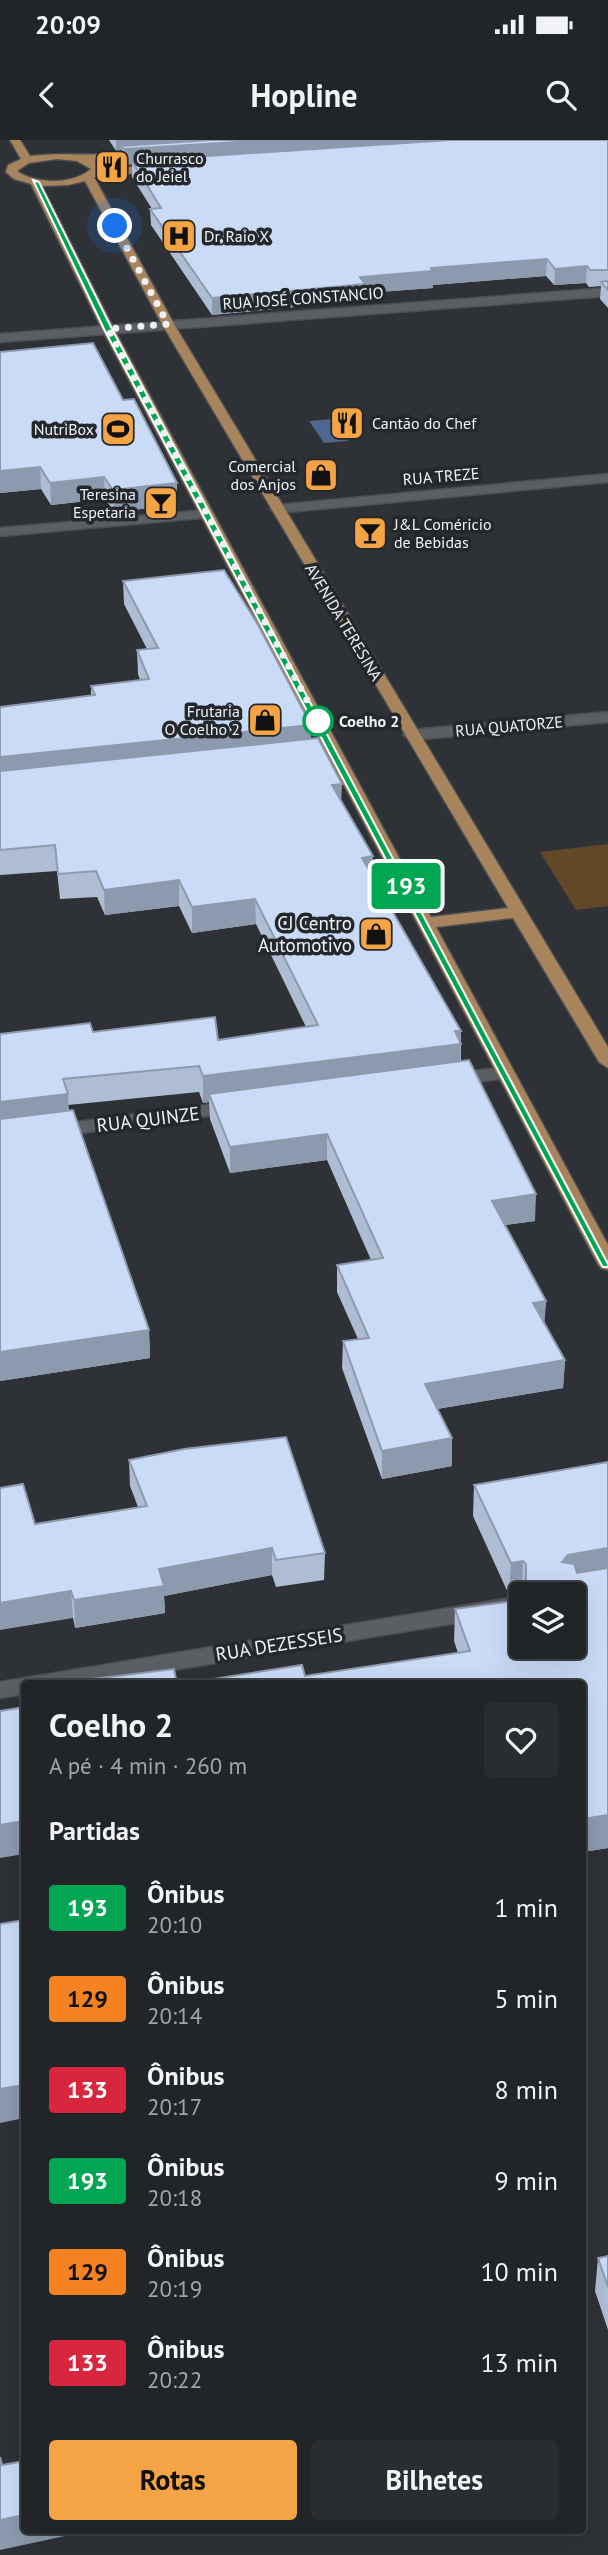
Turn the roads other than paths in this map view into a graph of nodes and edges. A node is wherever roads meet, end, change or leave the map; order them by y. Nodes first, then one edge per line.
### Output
1 (15, 140) edge
2 (62, 140) edge
3 (123, 156) edge
4 (78, 158) junction
5 (23, 161) junction
6 (0, 164) edge
7 (178, 167) edge
8 (92, 175) junction
9 (0, 181) edge
10 (29, 181) junction
11 (608, 292) edge
12 (168, 324) junction
13 (108, 329) junction
14 (0, 338) edge
15 (608, 478) edge
16 (277, 509) junction
17 (207, 514) junction
18 (0, 532) edge
19 (608, 717) edge
20 (411, 736) junction
21 (519, 912) junction
22 (425, 923) junction
23 (608, 1062) edge
24 (505, 1073) junction
25 (437, 1082) edge
26 (259, 1104) edge
27 (0, 1138) edge
28 (608, 1264) edge
29 (509, 1606) edge
30 (61, 1680) edge
31 (21, 1686) edge
32 (0, 1690) edge

1 - 5 main road
2 - 4 main road
3 - 4 main road
4 - 5 main road
4 - 8 main road, AVENIDA TERESINA
5 - 6 main road
5 - 10 main road
7 - 8 main road
8 - 10 main road
8 - 12 main road, AVENIDA TERESINA
9 - 10 main road
10 - 13 main road
11 - 12 street, RUA JOSÉ CONSTANCIO
12 - 13 street, RUA JOSÉ CONSTANCIO
12 - 16 main road, AVENIDA TERESINA
13 - 14 street, RUA JOSÉ CONSTANCIO
13 - 17 main road
15 - 16 street, RUA TREZE
16 - 20 main road, AVENIDA TERESINA
17 - 18 street
17 - 22 main road
19 - 20 street, RUA QUATORZE
20 - 21 main road, AVENIDA TERESINA
21 - 22 main road
21 - 23 main road, AVENIDA TERESINA
22 - 24 main road
24 - 25 street
24 - 28 main road
26 - 27 street, RUA QUINZE
29 - 30 street, RUA DEZESSEIS
31 - 32 street

